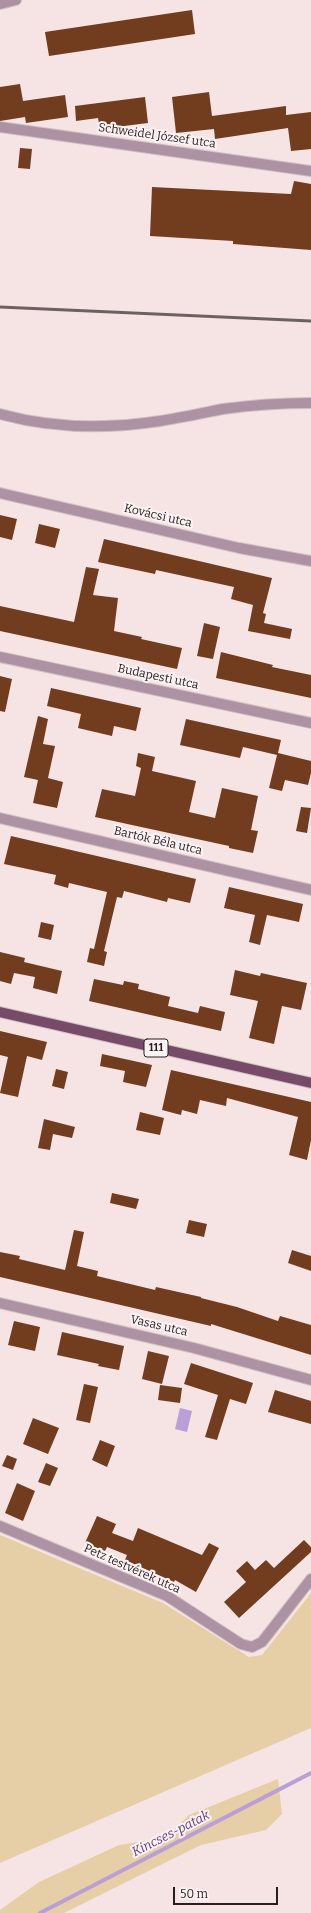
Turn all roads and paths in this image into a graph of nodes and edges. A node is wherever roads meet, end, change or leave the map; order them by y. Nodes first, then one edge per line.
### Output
1 (16, 0) edge
2 (0, 4) edge
3 (0, 127) edge
4 (311, 170) edge
5 (311, 403) edge
6 (0, 414) edge
7 (0, 493) edge
8 (311, 561) edge
9 (0, 657) edge
10 (311, 723) edge
11 (0, 818) edge
12 (311, 890) edge
13 (0, 1012) edge
14 (311, 1083) edge
15 (0, 1303) edge
16 (311, 1380) edge
17 (0, 1526) edge
18 (311, 1579) edge

1 - 2 street
3 - 4 street, Schweidel József utca
5 - 6 street
7 - 8 street, Kovácsi utca
9 - 10 street, Budapesti utca
11 - 12 street, Bartók Béla utca
13 - 14 main road, 111
15 - 16 street, Vasas utca
17 - 18 street, Petz testvérek utca

